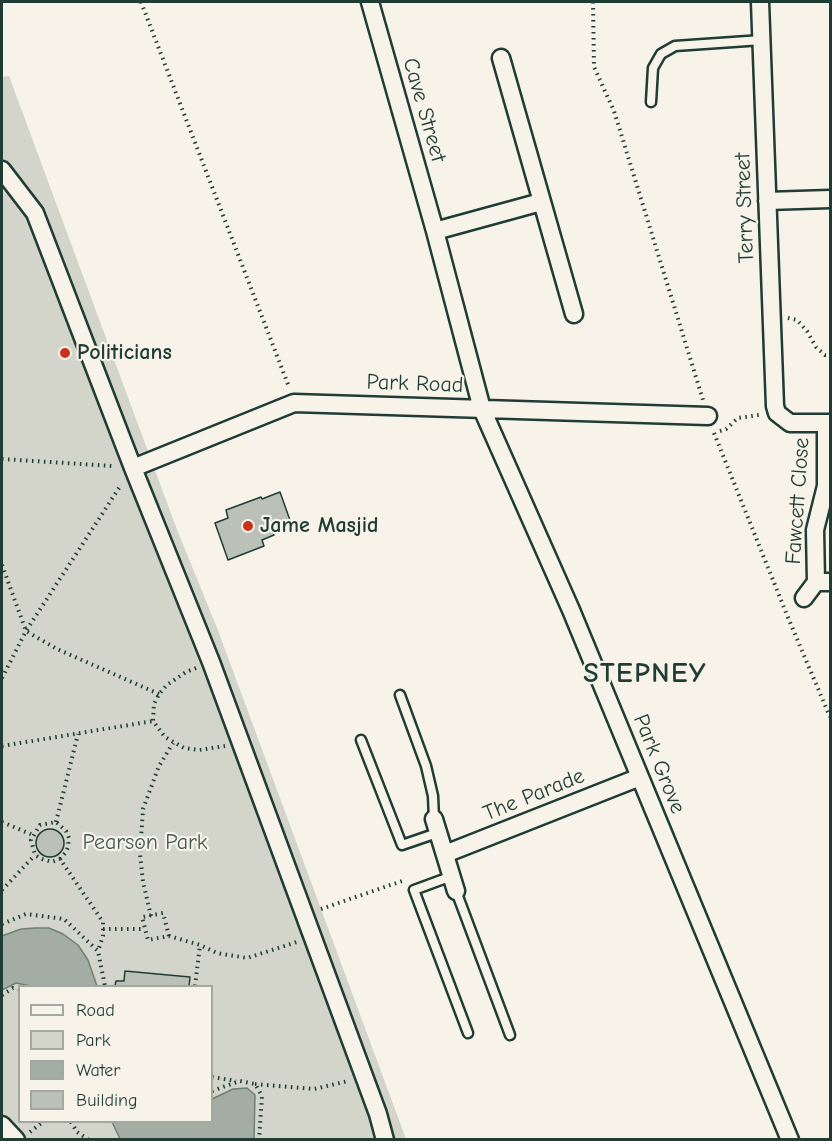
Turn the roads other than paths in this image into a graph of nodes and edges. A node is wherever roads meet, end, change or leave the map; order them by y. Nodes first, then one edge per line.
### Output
1 (370, 2) edge
2 (760, 2) edge
3 (762, 40) junction
4 (501, 58) dead end
5 (651, 102) dead end
6 (2, 170) edge
7 (831, 199) edge
8 (767, 201) junction
9 (541, 202) junction
10 (435, 231) junction
11 (574, 314) dead end
12 (482, 409) junction
13 (708, 416) road end
14 (828, 423) edge
15 (133, 468) junction
16 (823, 582) edge
17 (804, 598) dead end
18 (400, 695) dead end
19 (361, 740) dead end
20 (640, 777) junction
21 (436, 826) junction
22 (445, 854) junction
23 (454, 884) junction
24 (468, 1033) dead end
25 (510, 1035) dead end
26 (2, 1125) edge
27 (16, 1140) edge
28 (385, 1140) edge
29 (790, 1140) edge

1 - 10 street, Cave Street
2 - 3 street, Terry Street
3 - 5 lane
3 - 8 street, Terry Street
4 - 9 street
6 - 15 street
7 - 8 street
8 - 14 street, Terry Street
9 - 10 street
9 - 11 street
10 - 12 street, Cave Street
12 - 13 street, Park Road
12 - 15 street, Park Road
12 - 20 street, Park Grove
14 - 16 street, Fawcett Close
15 - 28 street
16 - 17 street, Fawcett Close
18 - 21 lane
19 - 21 lane
20 - 22 street, The Parade
20 - 29 street, Park Grove
21 - 22 street
22 - 23 street
23 - 24 lane
23 - 25 lane
26 - 27 street

